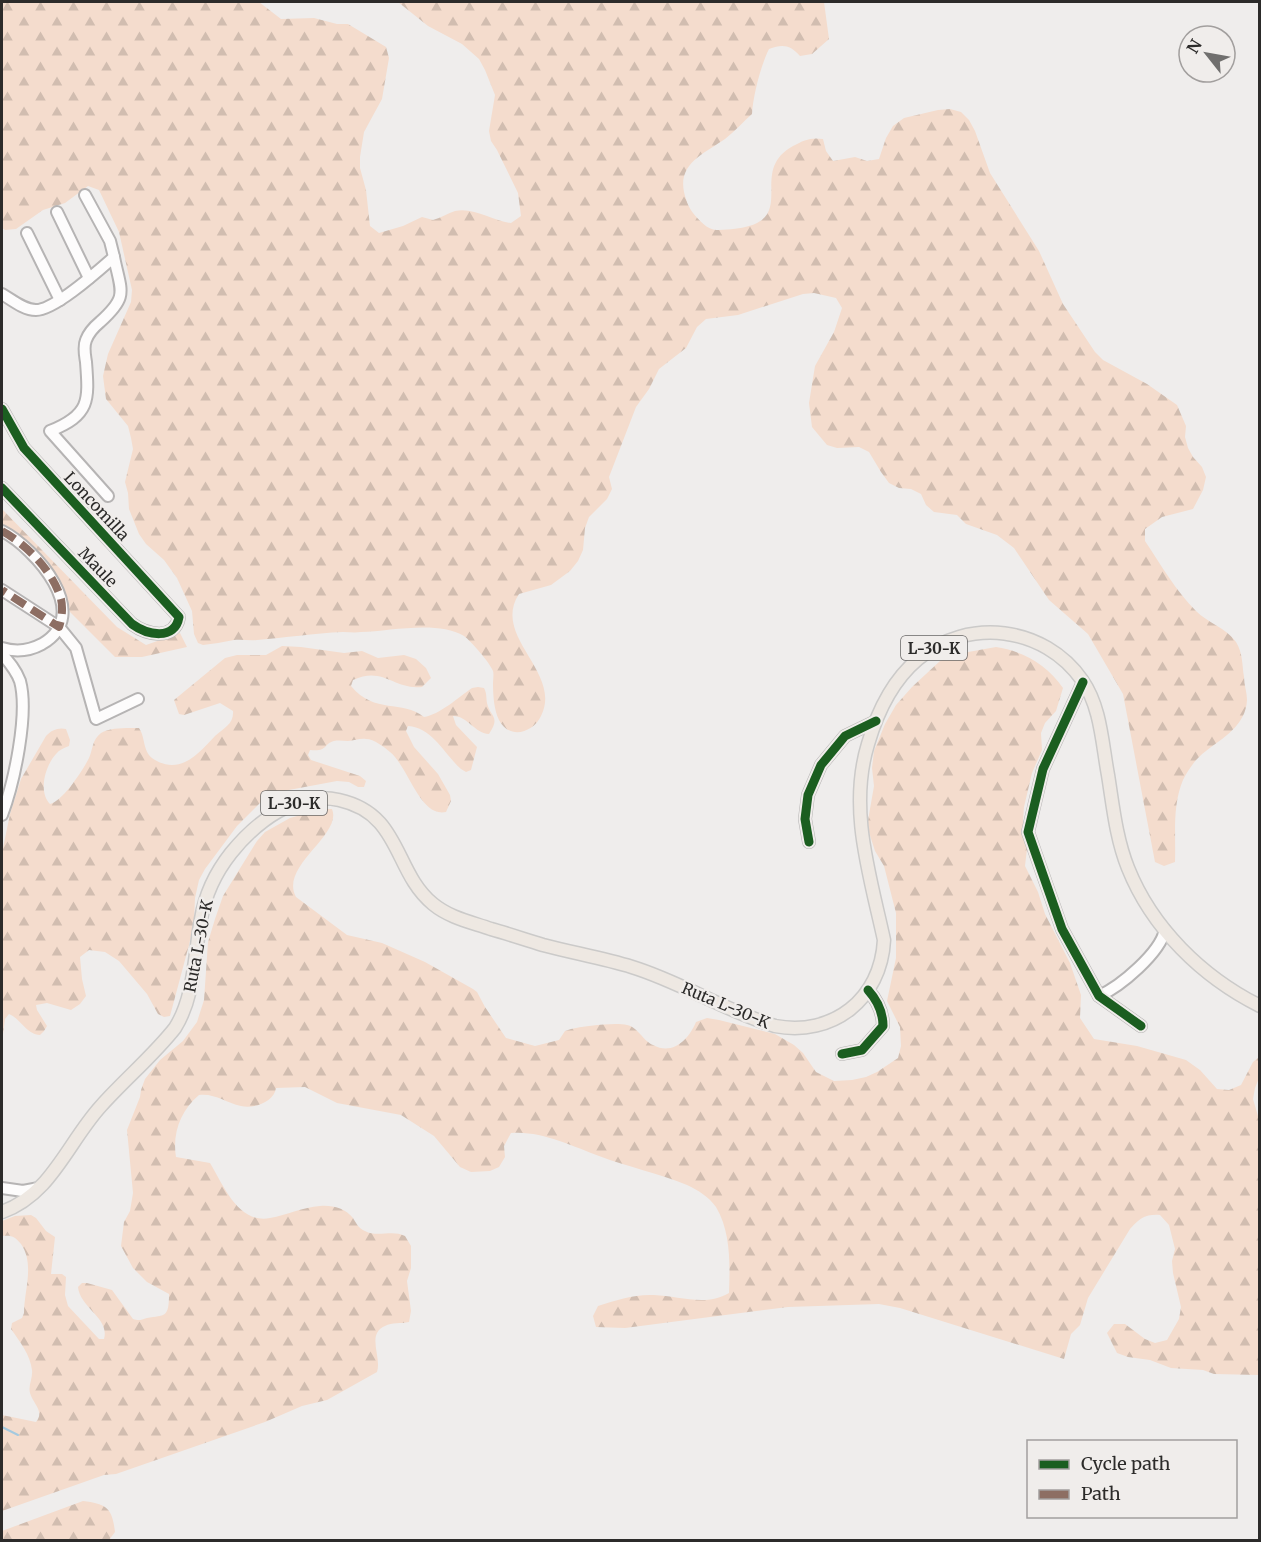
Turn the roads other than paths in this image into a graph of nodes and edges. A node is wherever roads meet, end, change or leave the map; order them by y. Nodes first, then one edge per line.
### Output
1 (85, 195) dead end
2 (57, 212) dead end
3 (27, 233) dead end
4 (114, 257) junction
5 (89, 278) junction
6 (2, 294) edge
7 (60, 300) junction
8 (2, 409) edge
9 (2, 488) edge
10 (108, 496) dead end
11 (2, 531) edge
12 (2, 590) edge
13 (179, 617) joint
14 (59, 627) junction
15 (2, 648) edge
16 (2, 654) edge
17 (1083, 682) junction
18 (138, 699) dead end
19 (876, 721) junction
20 (2, 815) edge
21 (809, 842) dead end
22 (1165, 930) junction
23 (868, 990) junction
24 (1099, 996) junction
25 (1260, 1006) edge
26 (1141, 1026) dead end
27 (842, 1054) dead end
28 (2, 1188) edge
29 (39, 1188) junction
30 (2, 1212) edge

1 - 4 street
2 - 5 street
3 - 7 street
4 - 5 street
4 - 10 street
5 - 7 street
6 - 7 street
8 - 13 street, Loncomilla
9 - 13 street, Maule
11 - 14 street
12 - 14 street
14 - 15 street
14 - 18 street
16 - 20 street
17 - 19 main road, Ruta L-30-K / L-30-K
17 - 22 main road, Ruta L-30-K / L-30-K
17 - 24 street
19 - 21 street
19 - 23 main road, Ruta L-30-K / L-30-K
22 - 24 street
22 - 25 main road, Ruta L-30-K / L-30-K
23 - 27 street
23 - 29 main road, Ruta L-30-K / L-30-K
24 - 26 street
28 - 29 street
29 - 30 main road, L-30-K

